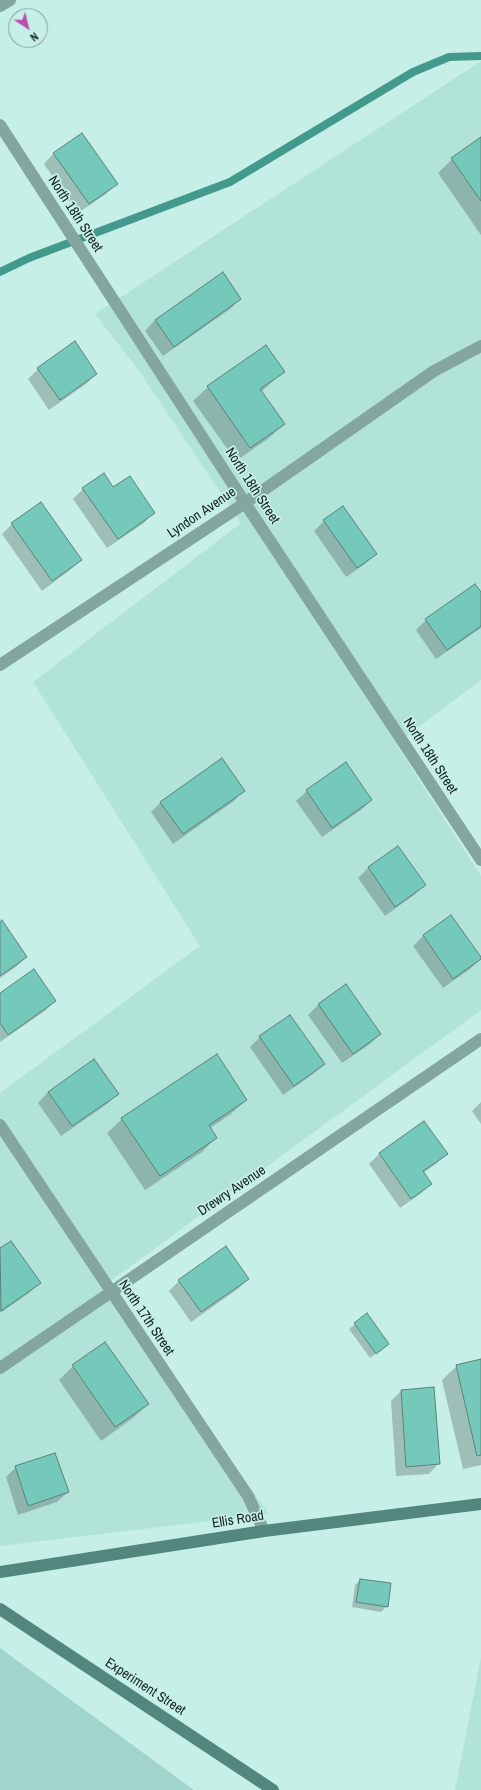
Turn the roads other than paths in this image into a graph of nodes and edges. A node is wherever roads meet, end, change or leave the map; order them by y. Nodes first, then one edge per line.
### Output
1 (10, 0) edge
2 (0, 6) edge
3 (0, 125) edge
4 (481, 346) edge
5 (245, 503) junction
6 (0, 665) edge
7 (481, 860) edge
8 (481, 1039) edge
9 (0, 1125) edge
10 (111, 1292) junction
11 (0, 1368) edge
12 (481, 1504) edge
13 (264, 1531) junction
14 (0, 1572) edge
15 (0, 1609) edge
16 (273, 1790) edge

1 - 2 street
3 - 5 street, North 18th Street
4 - 5 street, Lyndon Avenue
5 - 6 street, Lyndon Avenue
5 - 7 street, North 18th Street
8 - 10 street, Drewry Avenue
9 - 10 street, North 17th Street
10 - 11 street, Drewry Avenue
10 - 13 street, North 17th Street
12 - 13 street, Ellis Road
13 - 14 street, Ellis Road
15 - 16 street, Experiment Street

